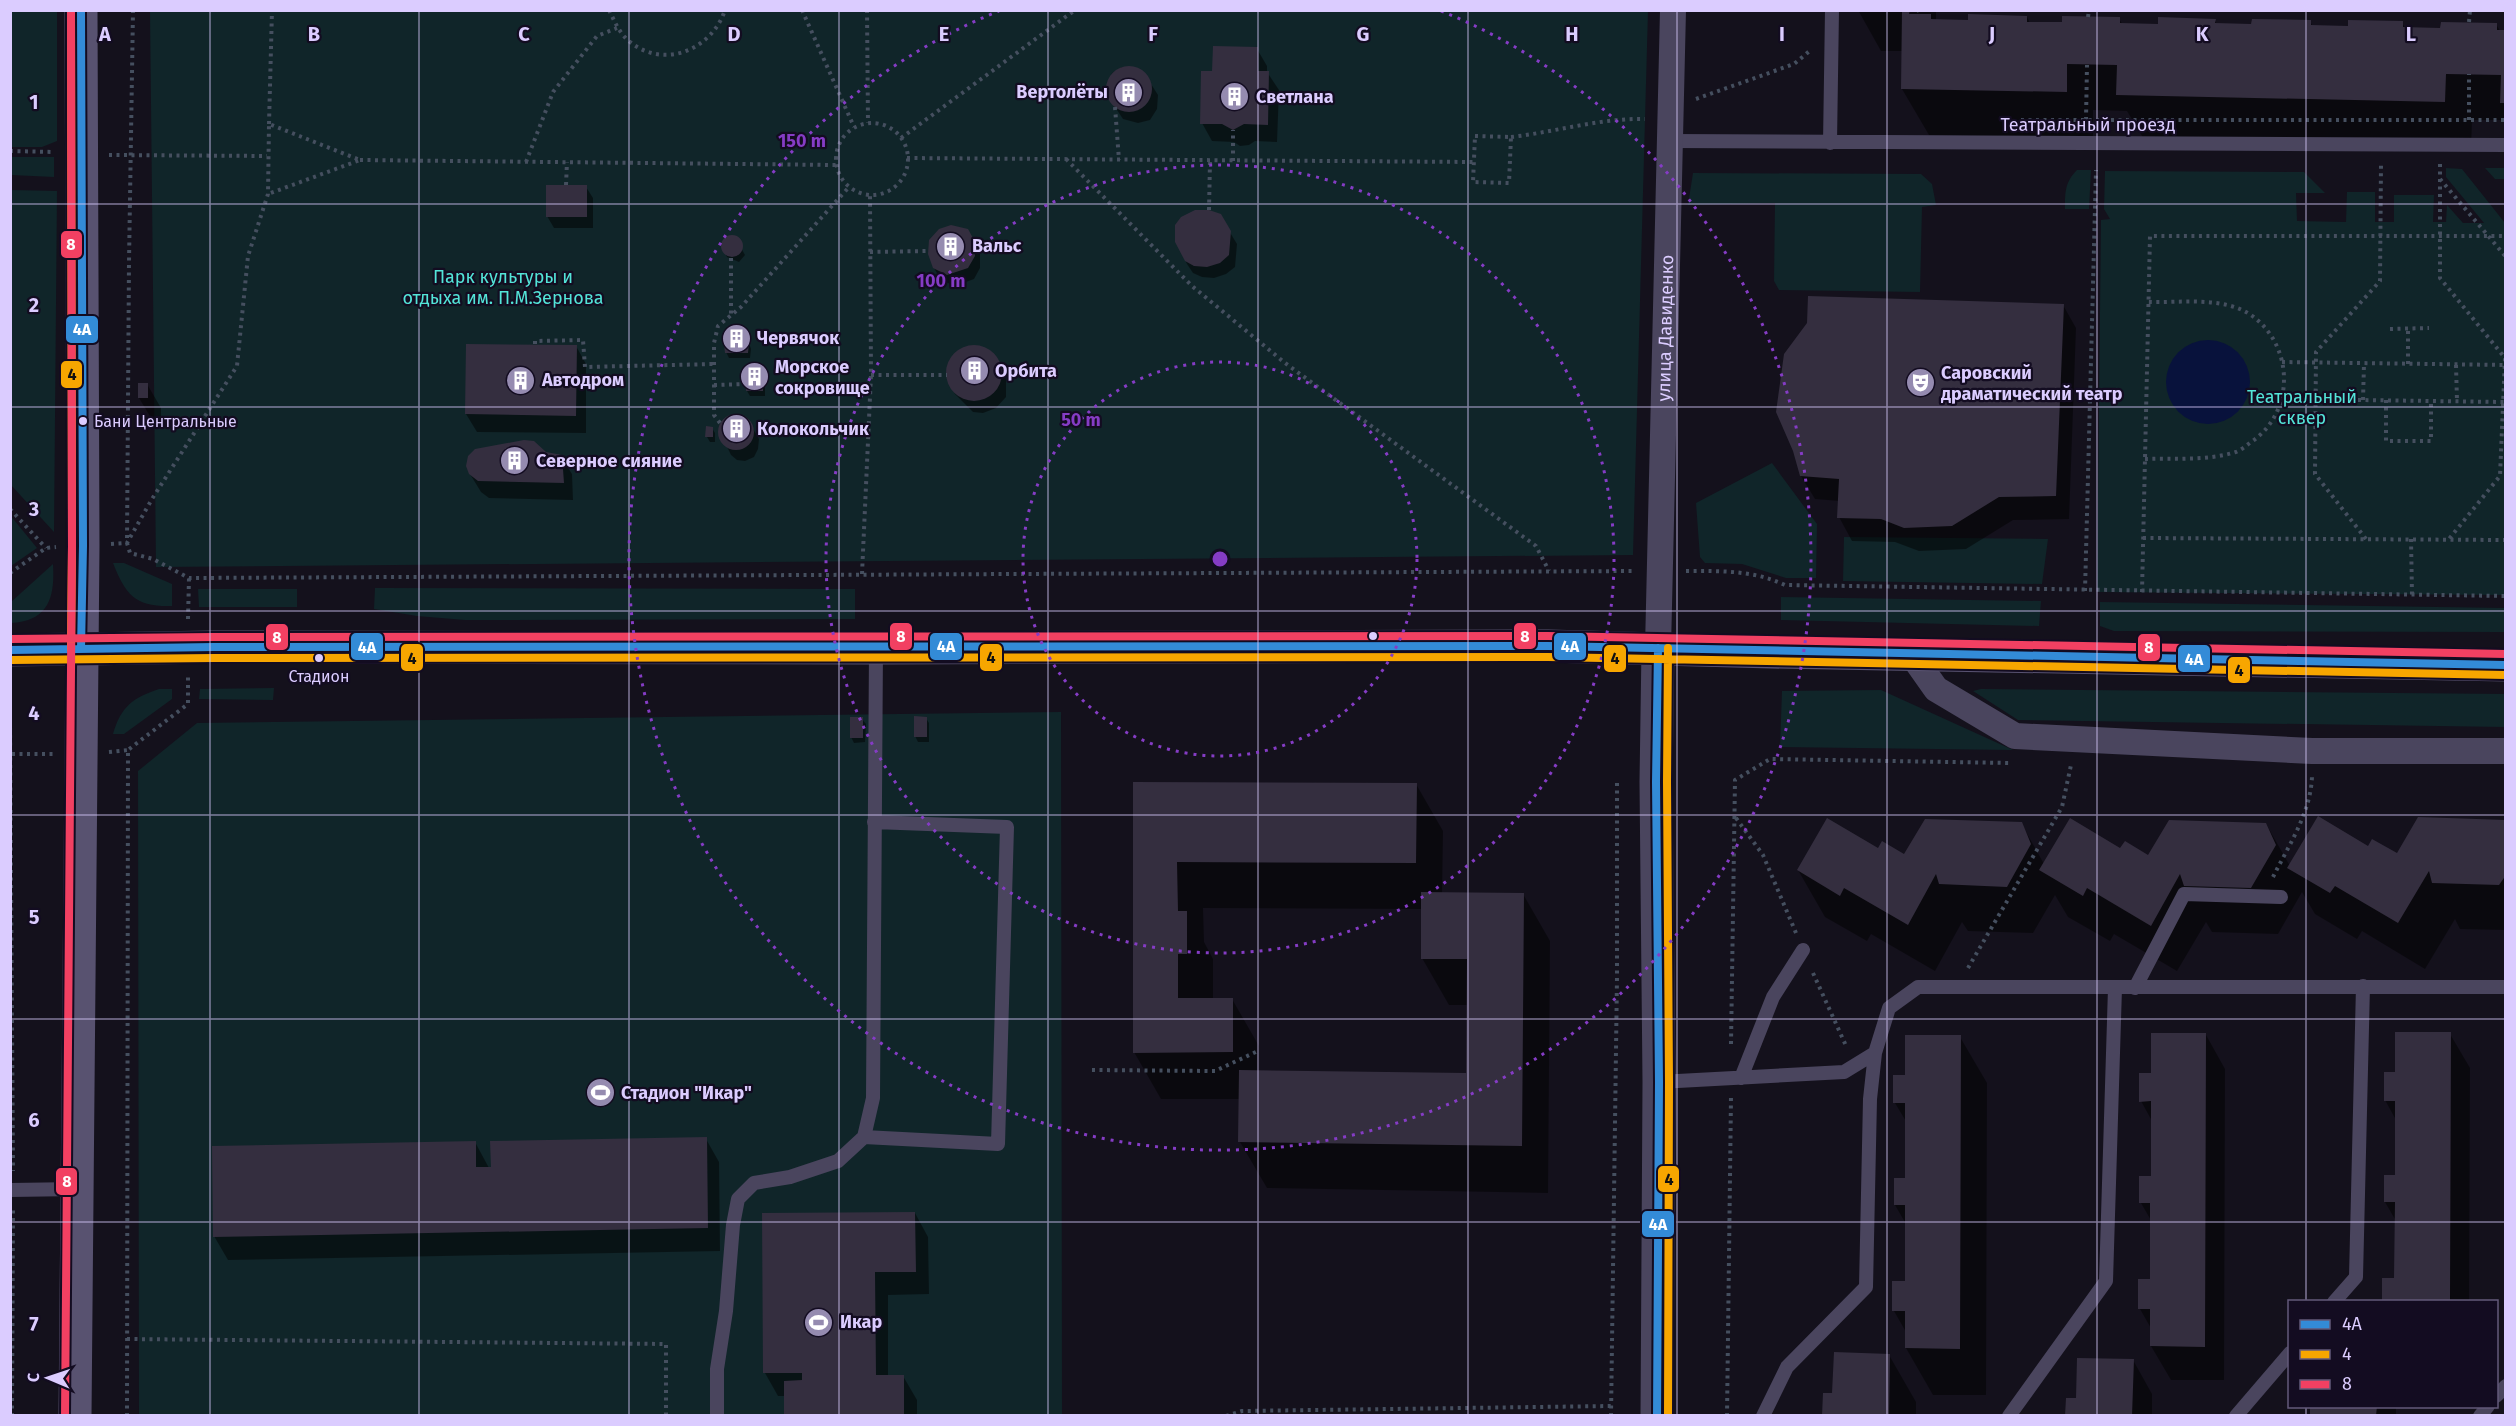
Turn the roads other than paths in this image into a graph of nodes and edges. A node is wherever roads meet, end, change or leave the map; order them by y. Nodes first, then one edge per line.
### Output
1 (81, 10) edge
2 (1673, 10) edge
3 (1832, 10) edge
4 (1671, 141) junction
5 (1830, 143) junction
6 (2505, 145) edge
7 (876, 648) junction
8 (1658, 648) junction
9 (81, 649) junction
10 (10, 650) edge
11 (1912, 655) junction
12 (2505, 665) edge
13 (2505, 751) edge
14 (874, 822) junction
15 (2281, 897) dead end
16 (1803, 950) dead end
17 (2363, 986) junction
18 (2505, 987) edge
19 (2115, 988) junction
20 (2135, 988) junction
21 (1875, 1053) junction
22 (1741, 1077) junction
23 (1659, 1082) junction
24 (864, 1137) junction
25 (78, 1189) junction
26 (12, 1190) edge
27 (2336, 1300) edge
28 (2288, 1354) edge
29 (75, 1416) edge
30 (717, 1416) edge
31 (1657, 1416) edge
32 (1763, 1416) edge
33 (2009, 1416) edge
34 (2236, 1416) edge

1 - 9 main road
2 - 4 street, улица Давиденко
3 - 5 lane
4 - 5 lane, Театральный проезд
4 - 8 street, улица Давиденко
5 - 6 lane, Театральный проезд
7 - 8 main road
7 - 9 main road
7 - 14 lane
8 - 11 main road
8 - 23 street
9 - 10 street
9 - 25 main road
11 - 12 main road
11 - 13 street
14 - 24 lane
14 - 24 lane
15 - 20 lane
16 - 22 lane
17 - 18 lane
17 - 20 lane
17 - 27 lane
19 - 20 lane
19 - 21 lane
19 - 33 lane
21 - 22 lane
21 - 32 lane
22 - 23 lane
23 - 31 street
24 - 30 lane
25 - 26 lane
25 - 29 main road
28 - 34 lane

